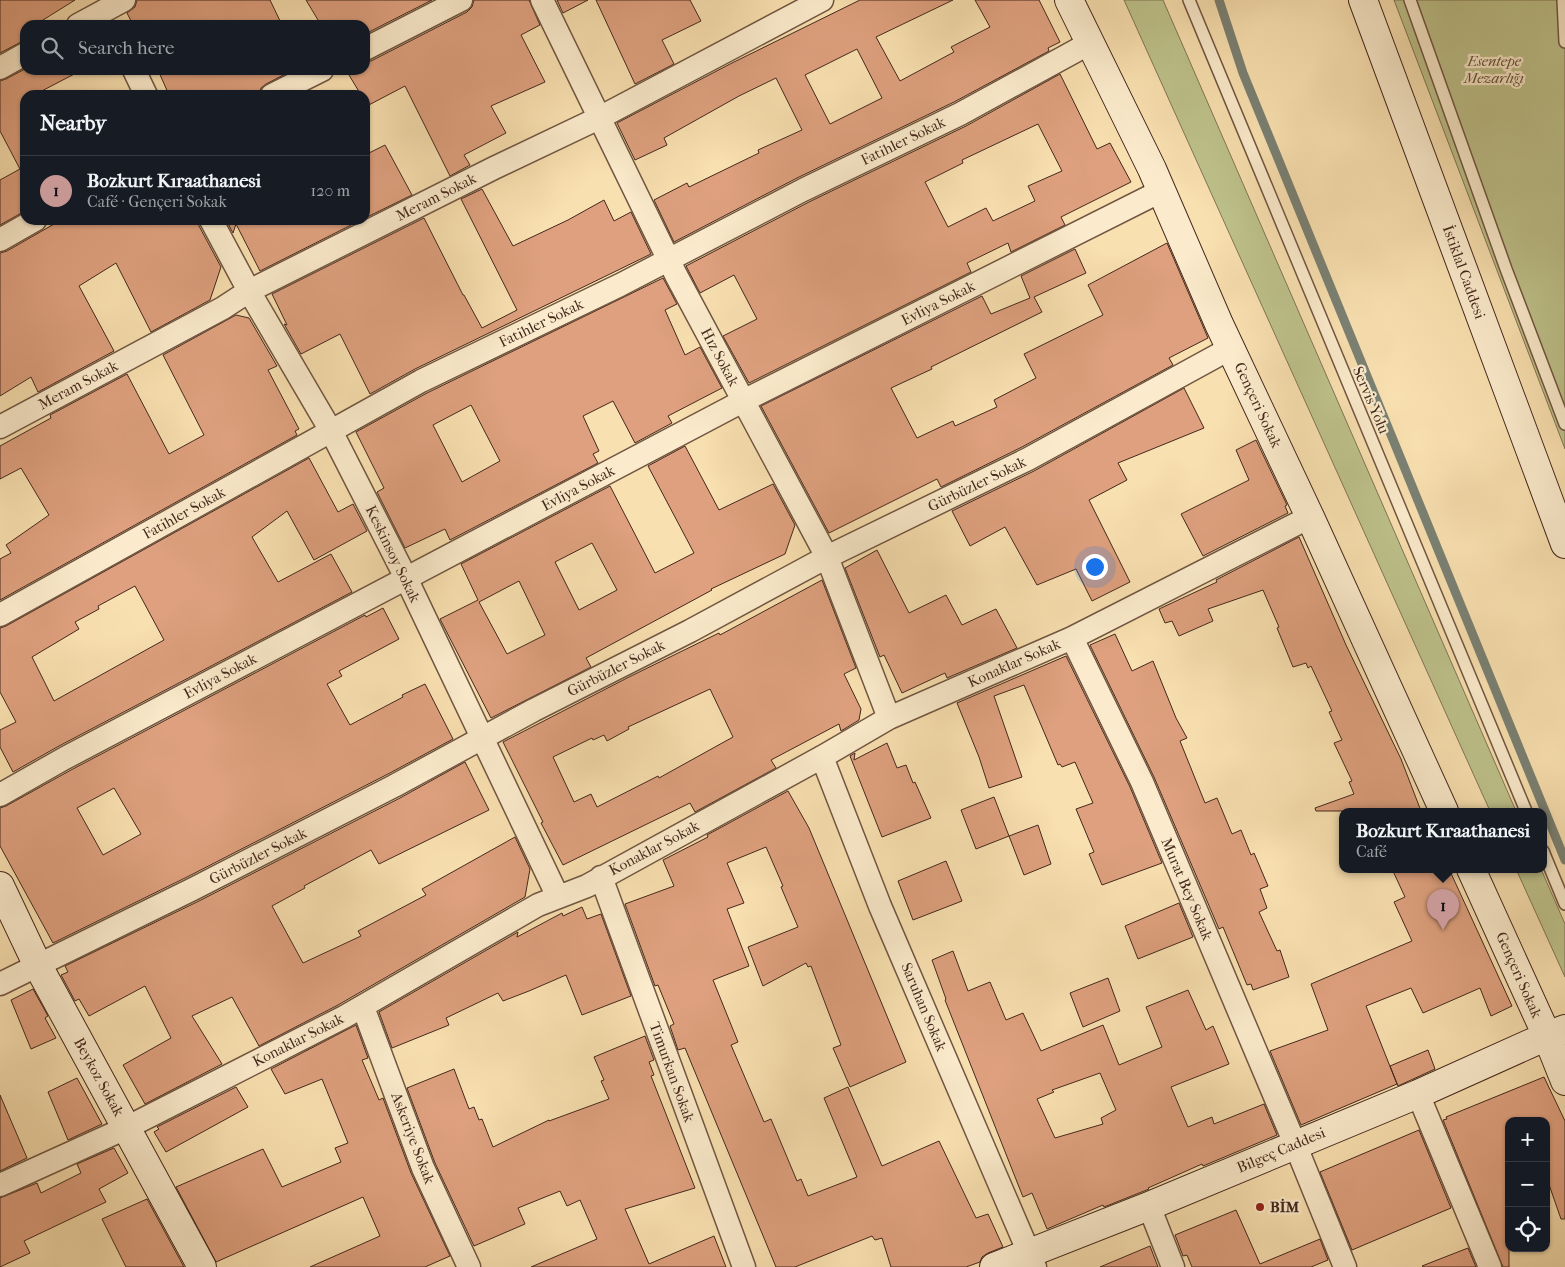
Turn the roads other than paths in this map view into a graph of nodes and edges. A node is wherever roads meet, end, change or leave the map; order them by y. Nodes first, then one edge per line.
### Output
1 (124, 0) edge
2 (461, 0) edge
3 (542, 0) edge
4 (822, 0) edge
5 (1069, 0) edge
6 (1188, 0) edge
7 (1363, 0) edge
8 (1410, 0) edge
9 (1563, 0) edge
10 (105, 12) edge
11 (88, 20) edge
12 (1565, 42) edge
13 (1090, 43) junction
14 (370, 46) edge
15 (20, 57) edge
16 (0, 68) edge
17 (136, 75) edge
18 (312, 75) edge
19 (144, 90) edge
20 (282, 90) edge
21 (599, 118) junction
22 (1161, 191) junction
23 (26, 225) edge
24 (214, 225) edge
25 (0, 240) edge
26 (668, 259) junction
27 (249, 291) junction
28 (1231, 348) junction
29 (1560, 399) edge
30 (744, 401) junction
31 (1565, 424) edge
32 (0, 427) edge
33 (331, 432) junction
34 (1310, 517) junction
35 (1565, 544) edge
36 (827, 557) junction
37 (406, 578) junction
38 (0, 615) edge
39 (1072, 638) junction
40 (889, 718) junction
41 (482, 738) junction
42 (822, 757) junction
43 (0, 795) edge
44 (1443, 808) edge
45 (1525, 808) edge
46 (1547, 861) edge
47 (1473, 873) edge
48 (601, 877) junction
49 (0, 886) edge
50 (558, 897) junction
51 (1565, 904) edge
52 (37, 964) junction
53 (0, 984) edge
54 (363, 1007) junction
55 (1556, 1032) edge
56 (1565, 1082) edge
57 (1418, 1094) junction
58 (126, 1128) junction
59 (1295, 1144) junction
60 (0, 1185) edge
61 (1149, 1206) junction
62 (1033, 1260) edge
63 (202, 1267) edge
64 (469, 1267) edge
65 (744, 1267) edge
66 (994, 1267) edge
67 (1173, 1267) edge
68 (1345, 1267) edge
69 (1490, 1267) edge

1 - 10 street
2 - 14 street
3 - 21 street, Hız Sokak
4 - 21 street, Meram Sokak
5 - 13 street, Gençeri Sokak
6 - 45 lane, Servis Yolu
7 - 35 street, İstiklal Caddesi
8 - 29 lane
9 - 12 lane
10 - 11 street
13 - 22 street, Gençeri Sokak
13 - 26 street, Fatihler Sokak
15 - 16 street
17 - 19 street
18 - 20 street
21 - 26 street, Hız Sokak
21 - 27 street, Meram Sokak
22 - 28 street, Gençeri Sokak
22 - 30 street, Evliya Sokak
23 - 25 street
24 - 27 street, Keskinsoy Sokak
26 - 30 street, Hız Sokak
26 - 33 street, Fatihler Sokak
27 - 32 street, Meram Sokak
27 - 33 street, Keskinsoy Sokak
28 - 34 street, Gençeri Sokak
28 - 36 street, Gürbüzler Sokak
29 - 31 lane
30 - 36 street, Hız Sokak
30 - 37 street, Evliya Sokak
33 - 37 street, Keskinsoy Sokak
33 - 38 street, Fatihler Sokak
34 - 39 street, Konaklar Sokak
34 - 44 street, Gençeri Sokak
36 - 40 street, Hız Sokak
36 - 41 street, Gürbüzler Sokak
37 - 41 street, Keskinsoy Sokak
37 - 43 street, Evliya Sokak
39 - 40 street, Konaklar Sokak
39 - 59 street, Murat Bey Sokak
40 - 42 street, Konaklar Sokak
41 - 50 street, Keskinsoy Sokak
41 - 52 street, Gürbüzler Sokak
42 - 48 street, Konaklar Sokak
42 - 62 street, Saruhan Sokak
46 - 51 lane
47 - 55 street, Gençeri Sokak
48 - 50 street, Konaklar Sokak
48 - 65 street, Timurkan Sokak
49 - 52 street, Beykoz Sokak
50 - 54 street, Konaklar Sokak
52 - 53 street, Gürbüzler Sokak
52 - 58 street, Beykoz Sokak
54 - 58 street, Konaklar Sokak
54 - 64 street, Askeriye Sokak
55 - 56 street, Gençeri Sokak
55 - 57 street, Bilgeç Caddesi
57 - 59 street, Bilgeç Caddesi
57 - 69 street
58 - 60 street, Konaklar Sokak
58 - 63 street, Beykoz Sokak
59 - 61 street, Bilgeç Caddesi
59 - 68 street, Murat Bey Sokak
61 - 62 street, Bilgeç Caddesi
61 - 67 street
62 - 66 street, Bilgeç Caddesi

